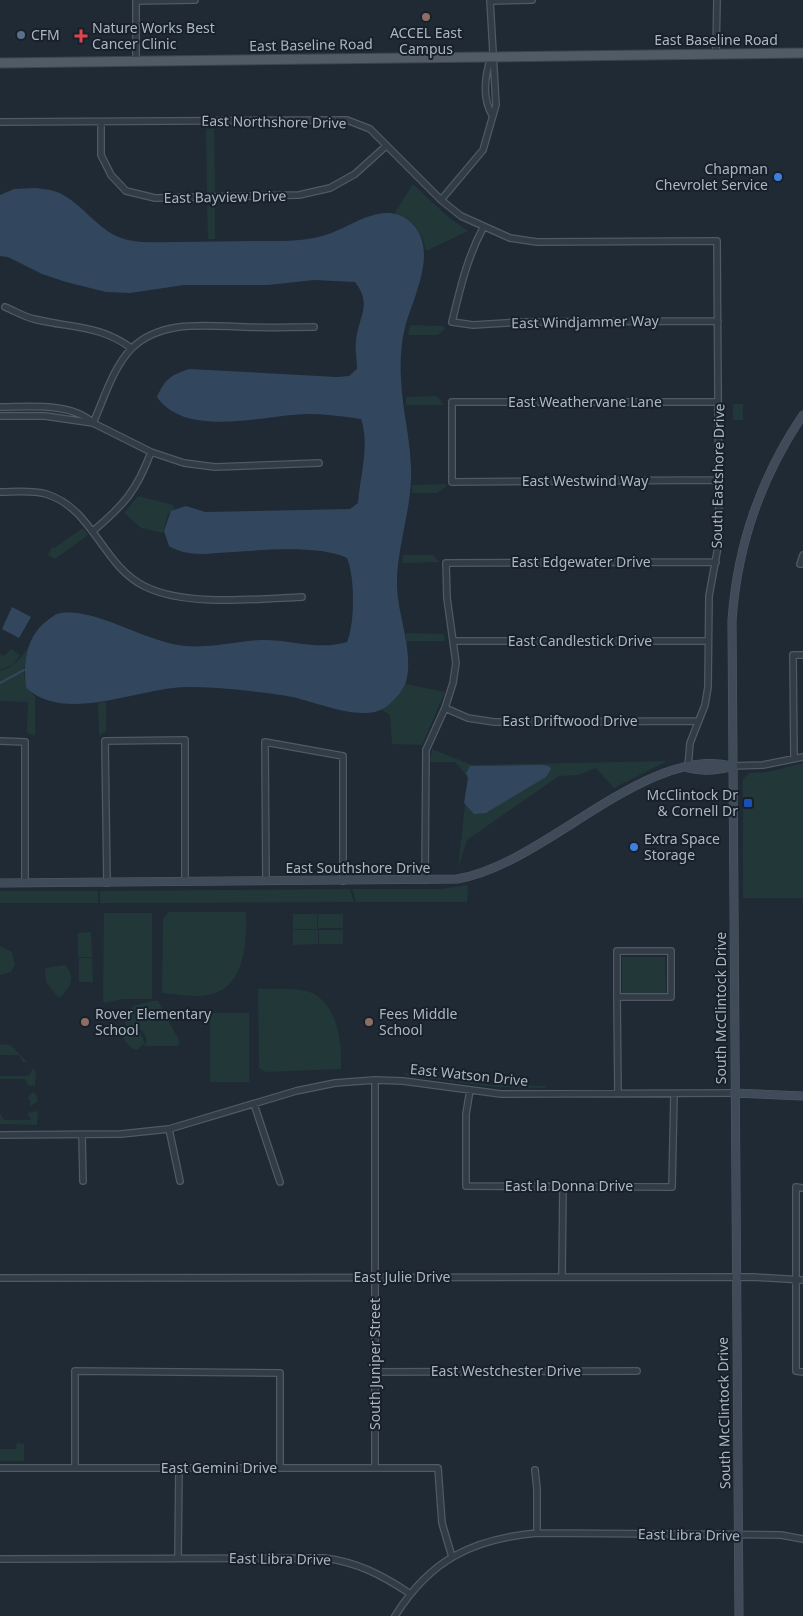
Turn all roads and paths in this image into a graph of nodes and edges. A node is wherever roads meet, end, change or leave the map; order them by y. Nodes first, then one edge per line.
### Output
1 (136, 0) edge
2 (195, 0) edge
3 (490, 0) edge
4 (532, 0) edge
5 (717, 0) edge
6 (716, 53) junction
7 (803, 53) edge
8 (492, 57) junction
9 (136, 62) junction
10 (0, 63) edge
11 (492, 115) junction
12 (0, 122) edge
13 (101, 122) junction
14 (386, 146) junction
15 (441, 200) junction
16 (483, 228) junction
17 (717, 241) joint
18 (5, 307) dead end
19 (718, 321) junction
20 (314, 327) dead end
21 (131, 348) junction
22 (718, 402) junction
23 (0, 406) edge
24 (803, 415) edge
25 (0, 416) edge
26 (93, 423) junction
27 (151, 452) junction
28 (319, 464) dead end
29 (718, 480) junction
30 (452, 482) joint
31 (0, 492) edge
32 (93, 530) junction
33 (803, 555) edge
34 (716, 562) junction
35 (801, 564) edge
36 (302, 597) dead end
37 (453, 641) junction
38 (708, 641) junction
39 (803, 655) edge
40 (445, 708) junction
41 (698, 721) junction
42 (0, 741) edge
43 (803, 757) edge
44 (794, 759) junction
45 (732, 766) junction
46 (688, 768) junction
47 (425, 880) junction
48 (266, 881) junction
49 (344, 881) junction
50 (185, 882) junction
51 (0, 883) edge
52 (25, 883) junction
53 (106, 883) junction
54 (617, 997) junction
55 (375, 1080) junction
56 (470, 1090) junction
57 (734, 1093) junction
58 (618, 1094) junction
59 (674, 1094) junction
60 (803, 1096) edge
61 (254, 1104) junction
62 (169, 1129) junction
63 (0, 1135) edge
64 (82, 1135) junction
65 (180, 1181) dead end
66 (82, 1182) dead end
67 (280, 1182) dead end
68 (563, 1186) junction
69 (803, 1188) edge
70 (735, 1276) junction
71 (374, 1277) junction
72 (562, 1277) junction
73 (0, 1278) edge
74 (796, 1279) junction
75 (803, 1280) edge
76 (637, 1371) dead end
77 (375, 1372) junction
78 (803, 1372) edge
79 (75, 1467) junction
80 (280, 1467) junction
81 (375, 1467) junction
82 (0, 1468) edge
83 (179, 1468) junction
84 (535, 1470) dead end
85 (537, 1533) junction
86 (738, 1535) junction
87 (803, 1539) edge
88 (452, 1556) junction
89 (178, 1558) junction
90 (0, 1559) edge
91 (409, 1593) junction
92 (395, 1616) edge
93 (739, 1616) edge

1 - 2 street
1 - 9 street
3 - 4 street
3 - 8 street
5 - 6 street
6 - 7 main road, East Baseline Road
6 - 8 main road, East Baseline Road
8 - 9 main road, East Baseline Road
8 - 11 street
8 - 11 street
9 - 10 main road, East Baseline Road
11 - 15 street
12 - 13 street, East Northshore Drive
13 - 14 street, East Northshore Drive
13 - 14 street, East Bayview Drive
14 - 15 street, East Northshore Drive
15 - 16 street, East Northshore Drive
16 - 17 street, East Northshore Drive
16 - 19 street, East Windjammer Way
17 - 19 street, South Eastshore Drive
18 - 21 street
19 - 22 street, South Eastshore Drive
20 - 21 street
21 - 26 street
22 - 29 street, South Eastshore Drive
22 - 30 street, East Weathervane Lane
23 - 26 street
24 - 45 main road, South McClintock Drive
25 - 26 street
26 - 27 street
27 - 28 street
27 - 32 street
29 - 30 street, East Westwind Way
29 - 34 street, South Eastshore Drive
31 - 32 street
32 - 36 street
33 - 35 street
34 - 37 street, East Edgewater Drive
34 - 38 street, South Eastshore Drive
37 - 38 street, East Candlestick Drive
37 - 40 street
38 - 41 street, South Eastshore Drive
39 - 44 street
40 - 41 street, East Driftwood Drive
40 - 47 street
41 - 46 street, South Eastshore Drive
42 - 52 street
43 - 44 street
44 - 45 street
45 - 46 main road, East Southshore Drive
45 - 57 main road, South McClintock Drive
46 - 47 main road, East Southshore Drive
47 - 49 main road, East Southshore Drive
48 - 49 main road, East Southshore Drive
48 - 49 street
48 - 50 main road, East Southshore Drive
50 - 53 main road, East Southshore Drive
50 - 53 street
51 - 52 main road, East Southshore Drive
52 - 53 main road, East Southshore Drive
54 - 54 street
54 - 58 street
55 - 56 street, East Watson Drive
55 - 61 street, East Watson Drive
55 - 71 street, South Juniper Street
56 - 58 street, East Watson Drive
56 - 68 street, East la Donna Drive
57 - 59 street, East Watson Drive
57 - 60 main road, East Watson Drive
57 - 70 main road, South McClintock Drive
58 - 59 street, East Watson Drive
59 - 68 street, East la Donna Drive
61 - 62 street, East Watson Drive
61 - 67 street
62 - 64 street, East Watson Drive
62 - 65 street
63 - 64 street, East Watson Drive
64 - 66 street
68 - 72 street
69 - 74 street
70 - 72 street, East Julie Drive
70 - 74 street, East Julie Drive
70 - 86 main road, South McClintock Drive
71 - 72 street, East Julie Drive
71 - 73 street, East Julie Drive
71 - 77 street, South Juniper Street
74 - 75 street, East Julie Drive
74 - 78 street
76 - 77 street, East Westchester Drive
77 - 81 street, South Juniper Street
79 - 80 street
79 - 82 street, East Gemini Drive
79 - 83 street, East Gemini Drive
80 - 81 street, East Gemini Drive
80 - 83 street, East Gemini Drive
81 - 88 street, East Gemini Drive
83 - 89 street
84 - 85 street
85 - 86 street, East Libra Drive
85 - 88 street, East Libra Drive
86 - 87 street, East Libra Drive
86 - 93 main road, South McClintock Drive
88 - 91 street, East Libra Drive
89 - 90 street, East Libra Drive
89 - 91 street, East Libra Drive
91 - 92 street

